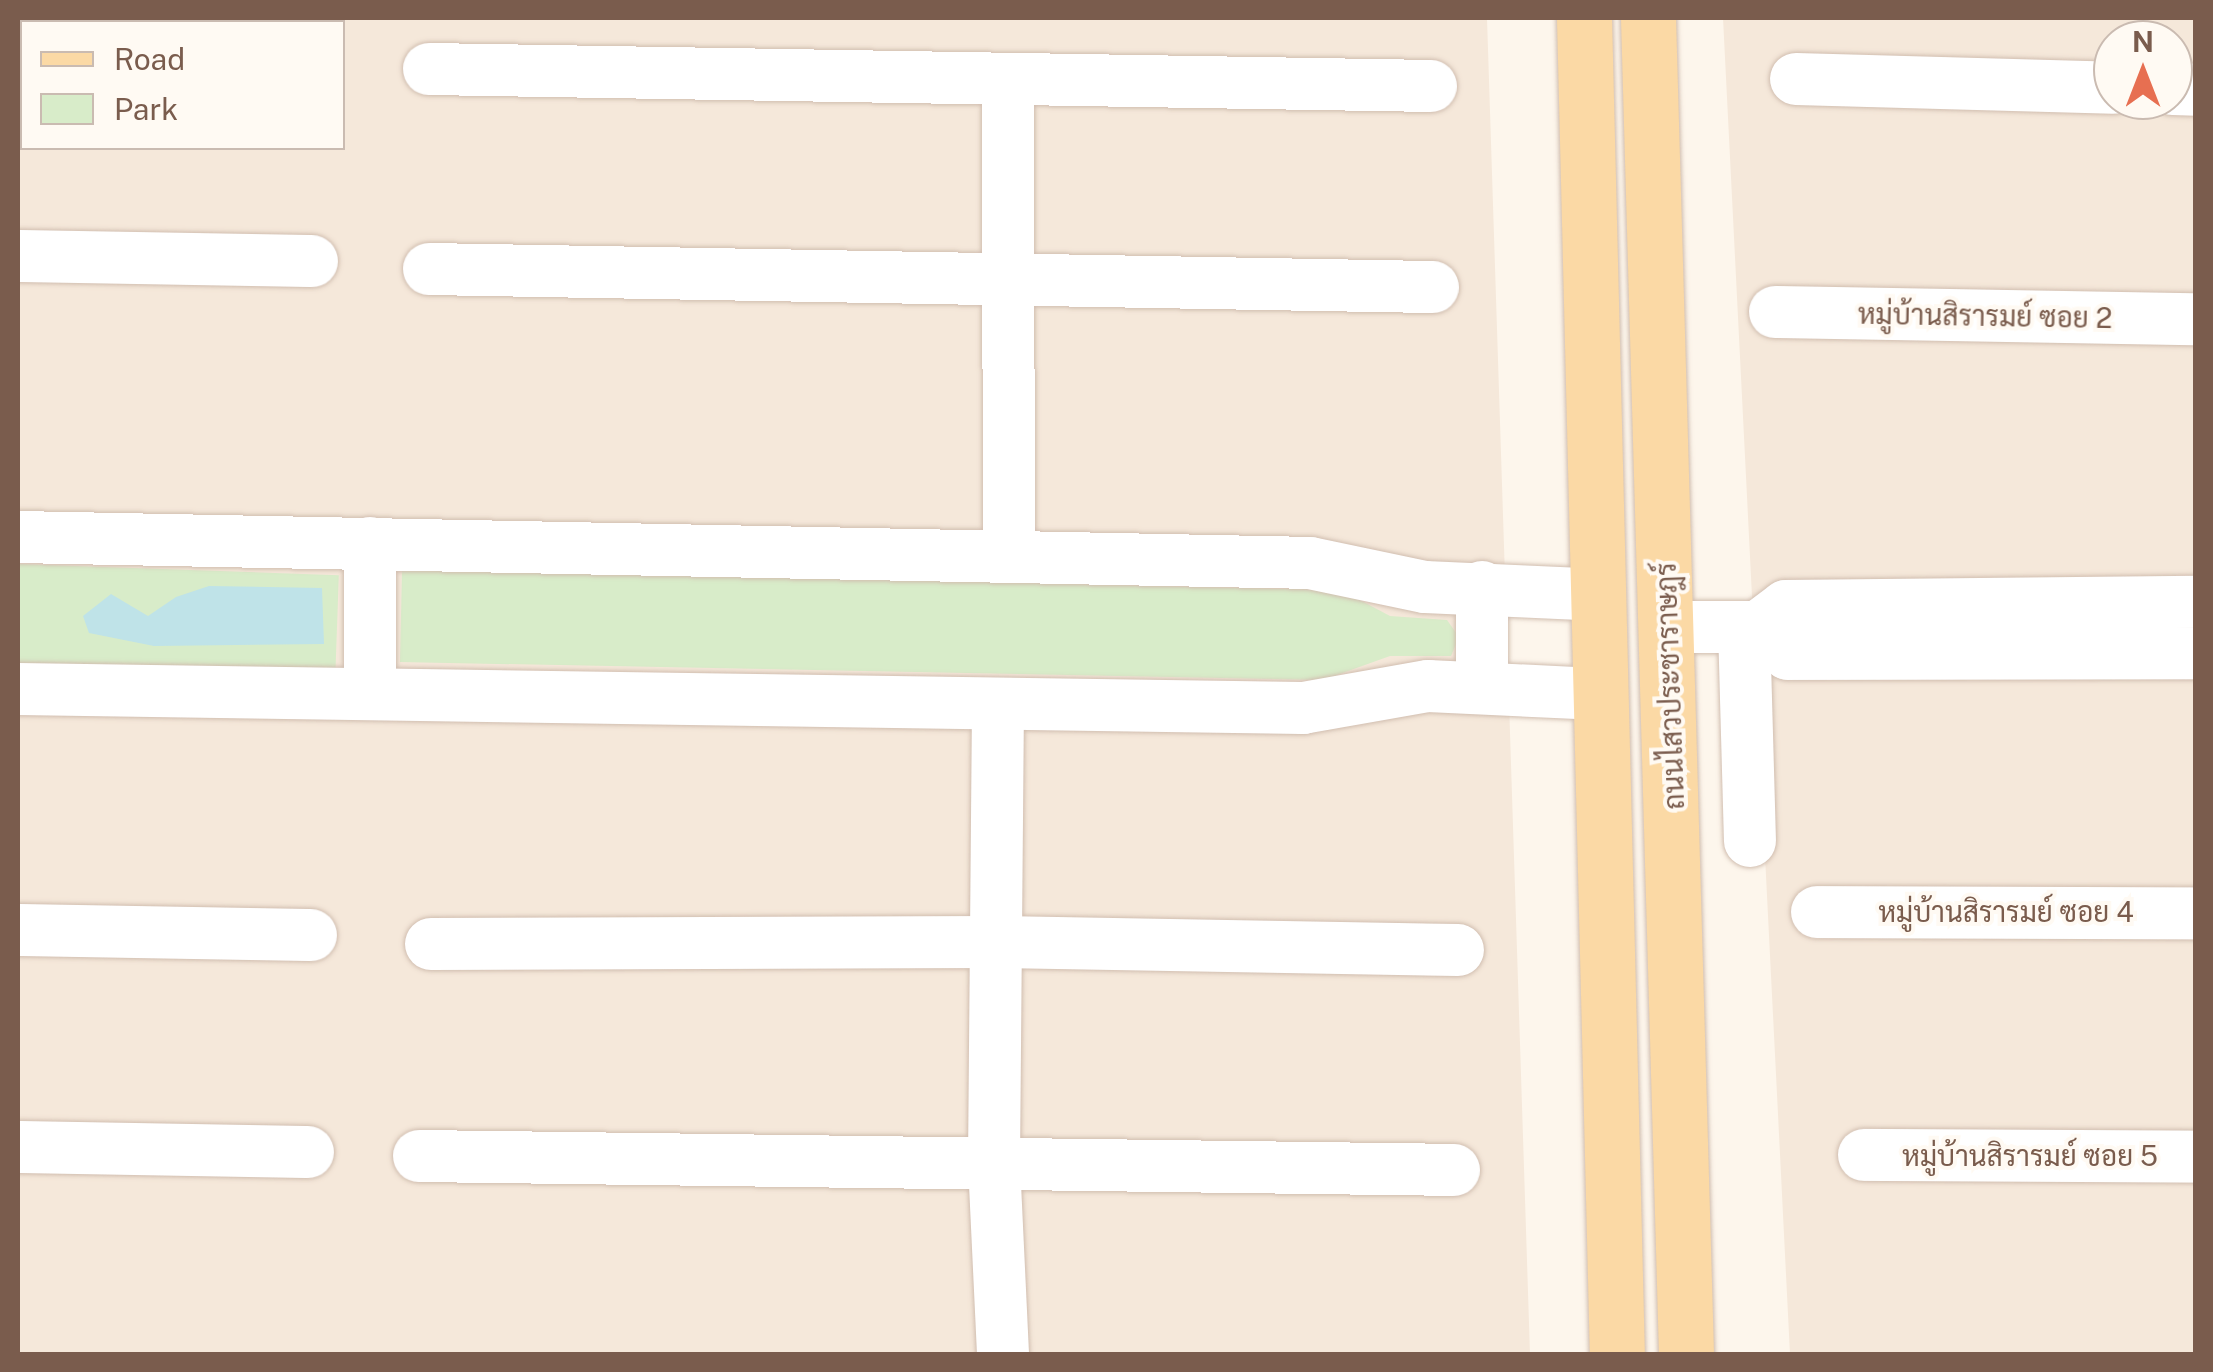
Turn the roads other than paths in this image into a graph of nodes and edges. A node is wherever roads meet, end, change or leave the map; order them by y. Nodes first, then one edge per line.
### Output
1 (1584, 18) edge
2 (1648, 18) edge
3 (429, 69) dead end
4 (1796, 78) dead end
5 (1008, 80) junction
6 (1432, 86) dead end
7 (2093, 87) edge
8 (18, 256) edge
9 (312, 261) dead end
10 (429, 269) dead end
11 (1008, 280) junction
12 (1434, 287) dead end
13 (1775, 312) dead end
14 (2196, 319) edge
15 (18, 537) edge
16 (370, 542) junction
17 (1009, 556) junction
18 (1482, 587) junction
19 (1598, 596) junction
20 (2196, 602) edge
21 (1751, 627) junction
22 (1668, 628) junction
23 (2140, 628) junction
24 (2196, 652) edge
25 (1482, 686) junction
26 (18, 689) edge
27 (370, 694) junction
28 (1600, 694) junction
29 (998, 704) junction
30 (1750, 841) dead end
31 (1817, 912) dead end
32 (2196, 913) edge
33 (18, 930) edge
34 (311, 936) dead end
35 (1000, 942) junction
36 (431, 944) dead end
37 (1458, 950) dead end
38 (1681, 1124) junction
39 (1611, 1129) junction
40 (18, 1147) edge
41 (308, 1152) dead end
42 (1864, 1155) dead end
43 (419, 1156) dead end
44 (2196, 1157) edge
45 (994, 1162) junction
46 (1454, 1170) dead end
47 (1003, 1354) edge
48 (1617, 1354) edge
49 (1686, 1354) edge

1 - 19 main road
2 - 22 main road, ถนนไสวประชาราษฎร์
3 - 5 street
4 - 7 street
5 - 6 street
5 - 11 street
8 - 9 street
10 - 11 street
11 - 12 street
11 - 17 street
13 - 14 street, หมู่บ้านสิรารมย์ ซอย 2
15 - 16 street
16 - 17 street
16 - 27 street
17 - 18 street
18 - 19 street
18 - 25 street
19 - 28 main road
20 - 23 street
21 - 22 street
21 - 23 street
21 - 30 street
22 - 38 main road, ถนนไสวประชาราษฎร์
23 - 24 street
25 - 28 street
25 - 29 street
26 - 27 street
27 - 29 street
28 - 39 main road
29 - 35 street
31 - 32 street, หมู่บ้านสิรารมย์ ซอย 4
33 - 34 street
35 - 36 street
35 - 37 street
35 - 45 street
38 - 39 main road
38 - 49 main road, ถนนไสวประชาราษฎร์
39 - 48 main road
40 - 41 street
42 - 44 street, หมู่บ้านสิรารมย์ ซอย 5
43 - 45 street
45 - 46 street
45 - 47 street

